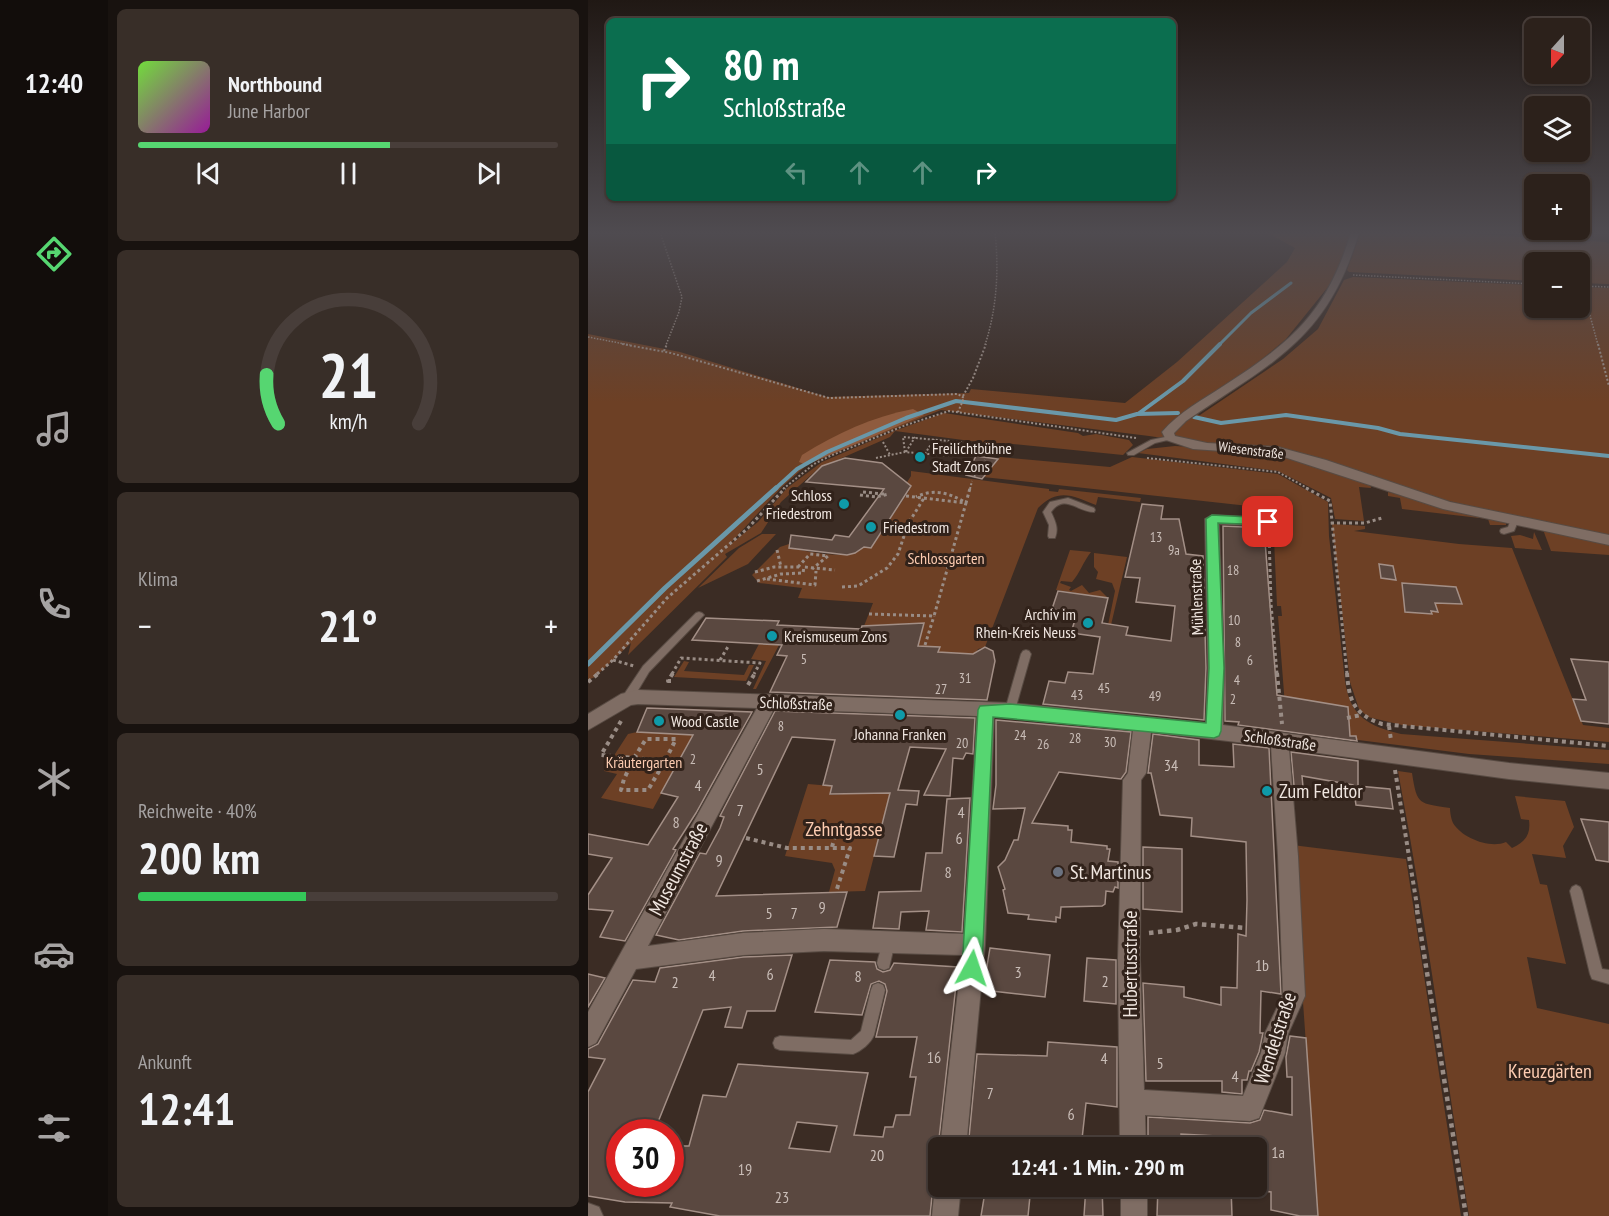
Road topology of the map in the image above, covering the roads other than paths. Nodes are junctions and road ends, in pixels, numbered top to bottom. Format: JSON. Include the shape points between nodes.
{"nodes":[{"id":1,"x":1331,"y":289,"type":"edge"},
{"id":2,"x":1170,"y":438,"type":"junction"},
{"id":3,"x":1131,"y":453,"type":"road end"},
{"id":4,"x":1091,"y":510,"type":"dead end"},
{"id":5,"x":1515,"y":519,"type":"junction"},
{"id":6,"x":1268,"y":522,"type":"road end"},
{"id":7,"x":1504,"y":531,"type":"dead end"},
{"id":8,"x":1052,"y":536,"type":"dead end"},
{"id":9,"x":1609,"y":540,"type":"edge"},
{"id":10,"x":699,"y":615,"type":"dead end"},
{"id":11,"x":1026,"y":654,"type":"dead end"},
{"id":12,"x":627,"y":699,"type":"junction"},
{"id":13,"x":768,"y":703,"type":"junction"},
{"id":14,"x":986,"y":710,"type":"junction"},
{"id":15,"x":1010,"y":710,"type":"junction"},
{"id":16,"x":588,"y":723,"type":"edge"},
{"id":17,"x":1143,"y":723,"type":"junction"},
{"id":18,"x":1214,"y":731,"type":"junction"},
{"id":19,"x":1281,"y":740,"type":"junction"},
{"id":20,"x":1609,"y":781,"type":"edge"},
{"id":21,"x":1576,"y":891,"type":"dead end"},
{"id":22,"x":974,"y":945,"type":"junction"},
{"id":23,"x":629,"y":959,"type":"junction"},
{"id":24,"x":1609,"y":977,"type":"edge"},
{"id":25,"x":878,"y":990,"type":"dead end"},
{"id":26,"x":588,"y":1035,"type":"edge"},
{"id":27,"x":780,"y":1044,"type":"dead end"},
{"id":28,"x":1132,"y":1102,"type":"junction"},
{"id":29,"x":954,"y":1137,"type":"edge"},
{"id":30,"x":1133,"y":1137,"type":"edge"},
{"id":31,"x":947,"y":1197,"type":"edge"},
{"id":32,"x":1134,"y":1197,"type":"edge"},
{"id":33,"x":945,"y":1216,"type":"edge"},
{"id":34,"x":1134,"y":1216,"type":"edge"}],
"edges":[{"from":1,"to":2,"type":"street","via":[[1300,335],[1182,419],[1168,432]]},
{"from":2,"to":3,"type":"lane","via":[[1153,441]]},
{"from":2,"to":5,"type":"street","name":"Wiesenstraße","via":[[1195,445],[1276,451],[1329,465],[1379,488]]},
{"from":4,"to":8,"type":"lane","via":[[1068,500],[1053,504],[1047,512],[1053,525]]},
{"from":5,"to":7,"type":"lane","via":[[1511,529]]},
{"from":5,"to":9,"type":"street","name":"Wiesenstraße"},
{"from":6,"to":18,"type":"street","name":"Mühlenstraße","via":[[1212,519]]},
{"from":10,"to":12,"type":"lane","via":[[646,669]]},
{"from":11,"to":15,"type":"lane"},
{"from":12,"to":13,"type":"street","name":"Schloßstraße"},
{"from":12,"to":16,"type":"street"},
{"from":13,"to":14,"type":"street","name":"Schloßstraße"},
{"from":13,"to":23,"type":"street","name":"Museumstraße"},
{"from":14,"to":15,"type":"street","name":"Schloßstraße"},
{"from":14,"to":22,"type":"street"},
{"from":15,"to":17,"type":"street","name":"Schloßstraße"},
{"from":17,"to":18,"type":"street","name":"Schloßstraße"},
{"from":17,"to":28,"type":"street","name":"Hubertusstraße","via":[[1135,776],[1129,963]]},
{"from":18,"to":19,"type":"street","name":"Schloßstraße"},
{"from":19,"to":20,"type":"street","name":"Schloßstraße"},
{"from":19,"to":28,"type":"street","name":"Wendelstraße","via":[[1294,996],[1277,1033],[1264,1079],[1250,1109]]},
{"from":21,"to":24,"type":"lane","via":[[1597,974]]},
{"from":22,"to":23,"type":"street","via":[[887,952],[824,940],[743,944]]},
{"from":22,"to":29,"type":"street"},
{"from":23,"to":26,"type":"street","name":"Museumstraße"},
{"from":25,"to":27,"type":"lane","via":[[867,1035],[852,1047]]},
{"from":28,"to":30,"type":"street","name":"Hubertusstraße"},
{"from":31,"to":33,"type":"street"},
{"from":32,"to":34,"type":"street"}]}
